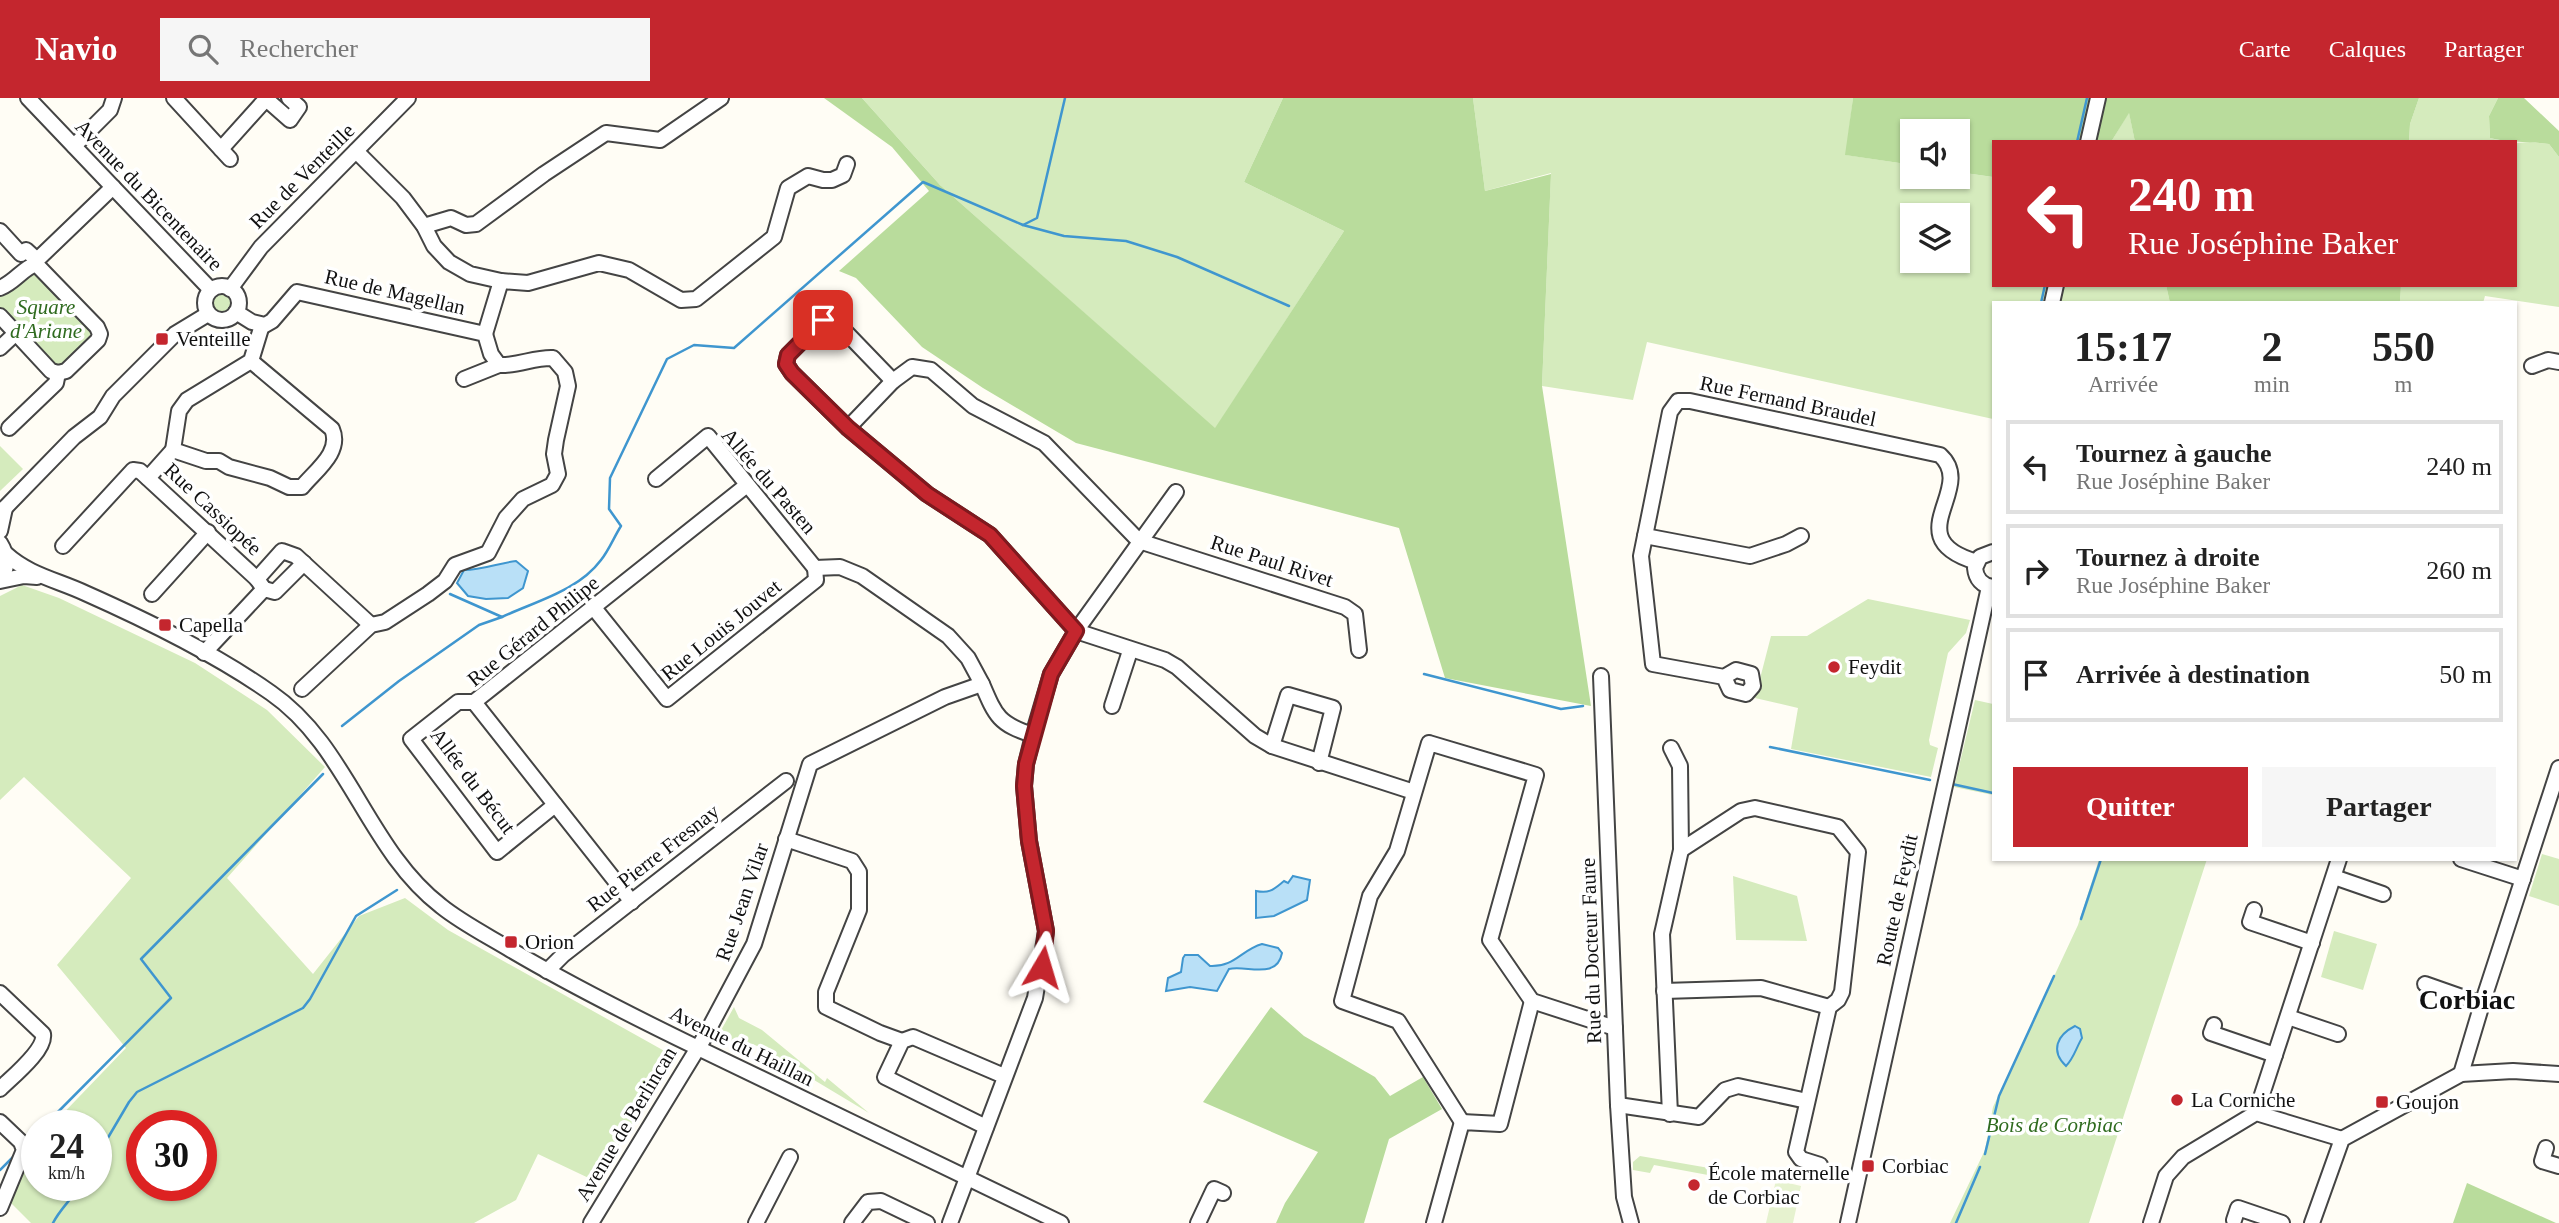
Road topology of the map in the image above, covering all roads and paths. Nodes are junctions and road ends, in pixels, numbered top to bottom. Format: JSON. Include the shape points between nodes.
{"nodes":[{"id":1,"x":28,"y":98,"type":"edge"},
{"id":2,"x":114,"y":98,"type":"edge"},
{"id":3,"x":174,"y":98,"type":"edge"},
{"id":4,"x":266,"y":98,"type":"edge"},
{"id":5,"x":289,"y":98,"type":"edge"},
{"id":6,"x":408,"y":98,"type":"edge"},
{"id":7,"x":721,"y":98,"type":"edge"},
{"id":8,"x":2098,"y":98,"type":"edge"},
{"id":9,"x":2088,"y":140,"type":"edge"},
{"id":10,"x":74,"y":146,"type":"junction"},
{"id":11,"x":356,"y":151,"type":"junction"},
{"id":12,"x":847,"y":164,"type":"dead end"},
{"id":13,"x":113,"y":187,"type":"junction"},
{"id":14,"x":424,"y":226,"type":"junction"},
{"id":15,"x":0,"y":231,"type":"edge"},
{"id":16,"x":37,"y":262,"type":"junction"},
{"id":17,"x":501,"y":281,"type":"junction"},
{"id":18,"x":0,"y":288,"type":"edge"},
{"id":19,"x":230,"y":289,"type":"junction"},
{"id":20,"x":211,"y":290,"type":"junction"},
{"id":21,"x":236,"y":312,"type":"junction"},
{"id":22,"x":208,"y":314,"type":"junction"},
{"id":23,"x":0,"y":316,"type":"edge"},
{"id":24,"x":262,"y":325,"type":"junction"},
{"id":25,"x":16,"y":333,"type":"junction"},
{"id":26,"x":485,"y":334,"type":"junction"},
{"id":27,"x":0,"y":348,"type":"edge"},
{"id":28,"x":251,"y":361,"type":"junction"},
{"id":29,"x":2559,"y":362,"type":"edge"},
{"id":30,"x":499,"y":365,"type":"junction"},
{"id":31,"x":2532,"y":366,"type":"dead end"},
{"id":32,"x":58,"y":373,"type":"junction"},
{"id":33,"x":464,"y":379,"type":"dead end"},
{"id":34,"x":893,"y":381,"type":"junction"},
{"id":35,"x":9,"y":428,"type":"dead end"},
{"id":36,"x":848,"y":428,"type":"junction"},
{"id":37,"x":173,"y":450,"type":"junction"},
{"id":38,"x":144,"y":474,"type":"junction"},
{"id":39,"x":656,"y":479,"type":"dead end"},
{"id":40,"x":747,"y":485,"type":"junction"},
{"id":41,"x":1176,"y":492,"type":"dead end"},
{"id":42,"x":3,"y":511,"type":"edge"},
{"id":43,"x":0,"y":531,"type":"edge"},
{"id":44,"x":208,"y":532,"type":"junction"},
{"id":45,"x":1646,"y":536,"type":"junction"},
{"id":46,"x":1801,"y":536,"type":"dead end"},
{"id":47,"x":1139,"y":541,"type":"junction"},
{"id":48,"x":63,"y":546,"type":"dead end"},
{"id":49,"x":2,"y":547,"type":"edge"},
{"id":50,"x":1992,"y":552,"type":"edge"},
{"id":51,"x":1977,"y":562,"type":"junction"},
{"id":52,"x":304,"y":563,"type":"junction"},
{"id":53,"x":816,"y":568,"type":"junction"},
{"id":54,"x":42,"y":577,"type":"junction"},
{"id":55,"x":0,"y":581,"type":"edge"},
{"id":56,"x":261,"y":584,"type":"junction"},
{"id":57,"x":1991,"y":587,"type":"edge"},
{"id":58,"x":152,"y":594,"type":"dead end"},
{"id":59,"x":594,"y":608,"type":"junction"},
{"id":60,"x":371,"y":625,"type":"junction"},
{"id":61,"x":1076,"y":631,"type":"junction"},
{"id":62,"x":1359,"y":650,"type":"dead end"},
{"id":63,"x":1130,"y":651,"type":"junction"},
{"id":64,"x":204,"y":653,"type":"junction"},
{"id":65,"x":1601,"y":676,"type":"dead end"},
{"id":66,"x":1724,"y":677,"type":"dead end"},
{"id":67,"x":982,"y":684,"type":"junction"},
{"id":68,"x":302,"y":689,"type":"dead end"},
{"id":69,"x":474,"y":702,"type":"junction"},
{"id":70,"x":1112,"y":706,"type":"dead end"},
{"id":71,"x":1033,"y":735,"type":"junction"},
{"id":72,"x":1272,"y":746,"type":"junction"},
{"id":73,"x":1671,"y":748,"type":"dead end"},
{"id":74,"x":1319,"y":763,"type":"junction"},
{"id":75,"x":2559,"y":768,"type":"edge"},
{"id":76,"x":786,"y":780,"type":"dead end"},
{"id":77,"x":1414,"y":792,"type":"junction"},
{"id":78,"x":555,"y":805,"type":"junction"},
{"id":79,"x":786,"y":839,"type":"junction"},
{"id":80,"x":1681,"y":850,"type":"junction"},
{"id":81,"x":2338,"y":861,"type":"edge"},
{"id":82,"x":2467,"y":861,"type":"edge"},
{"id":83,"x":2334,"y":877,"type":"junction"},
{"id":84,"x":2523,"y":879,"type":"junction"},
{"id":85,"x":2383,"y":894,"type":"dead end"},
{"id":86,"x":632,"y":902,"type":"junction"},
{"id":87,"x":2254,"y":910,"type":"dead end"},
{"id":88,"x":2312,"y":943,"type":"junction"},
{"id":89,"x":547,"y":971,"type":"junction"},
{"id":90,"x":2425,"y":984,"type":"dead end"},
{"id":91,"x":1664,"y":991,"type":"junction"},
{"id":92,"x":1,"y":995,"type":"edge"},
{"id":93,"x":1532,"y":1001,"type":"junction"},
{"id":94,"x":2482,"y":1004,"type":"junction"},
{"id":95,"x":1829,"y":1007,"type":"junction"},
{"id":96,"x":2288,"y":1017,"type":"junction"},
{"id":97,"x":2214,"y":1025,"type":"dead end"},
{"id":98,"x":1615,"y":1028,"type":"junction"},
{"id":99,"x":2338,"y":1034,"type":"dead end"},
{"id":100,"x":902,"y":1041,"type":"junction"},
{"id":101,"x":697,"y":1047,"type":"junction"},
{"id":102,"x":2275,"y":1055,"type":"junction"},
{"id":103,"x":2461,"y":1074,"type":"junction"},
{"id":104,"x":2559,"y":1074,"type":"edge"},
{"id":105,"x":1004,"y":1076,"type":"junction"},
{"id":106,"x":0,"y":1089,"type":"edge"},
{"id":107,"x":1807,"y":1101,"type":"junction"},
{"id":108,"x":1618,"y":1105,"type":"junction"},
{"id":109,"x":2256,"y":1112,"type":"junction"},
{"id":110,"x":1670,"y":1114,"type":"junction"},
{"id":111,"x":0,"y":1122,"type":"edge"},
{"id":112,"x":1462,"y":1122,"type":"junction"},
{"id":113,"x":986,"y":1127,"type":"junction"},
{"id":114,"x":2342,"y":1139,"type":"junction"},
{"id":115,"x":2546,"y":1148,"type":"dead end"},
{"id":116,"x":790,"y":1157,"type":"dead end"},
{"id":117,"x":1820,"y":1165,"type":"dead end"},
{"id":118,"x":2559,"y":1167,"type":"edge"},
{"id":119,"x":969,"y":1179,"type":"junction"},
{"id":120,"x":1223,"y":1193,"type":"dead end"},
{"id":121,"x":0,"y":1208,"type":"edge"},
{"id":122,"x":2234,"y":1220,"type":"dead end"},
{"id":123,"x":591,"y":1223,"type":"edge"},
{"id":124,"x":756,"y":1223,"type":"edge"},
{"id":125,"x":852,"y":1223,"type":"edge"},
{"id":126,"x":926,"y":1223,"type":"edge"},
{"id":127,"x":950,"y":1223,"type":"edge"},
{"id":128,"x":1061,"y":1223,"type":"edge"},
{"id":129,"x":1198,"y":1223,"type":"edge"},
{"id":130,"x":1434,"y":1223,"type":"edge"},
{"id":131,"x":1631,"y":1223,"type":"edge"},
{"id":132,"x":1848,"y":1223,"type":"edge"},
{"id":133,"x":2151,"y":1223,"type":"edge"},
{"id":134,"x":2282,"y":1223,"type":"edge"},
{"id":135,"x":2312,"y":1223,"type":"edge"}],
"edges":[{"from":1,"to":10,"type":"street","name":"Avenue du Bicentenaire"},
{"from":2,"to":10,"type":"street","via":[[110,110]]},
{"from":3,"to":4,"type":"street","via":[[225,154]]},
{"from":4,"to":5,"type":"street","via":[[290,120],[299,107]]},
{"from":6,"to":11,"type":"street","name":"Rue de Venteille"},
{"from":7,"to":14,"type":"street","via":[[660,140],[606,133],[477,224],[451,218]]},
{"from":8,"to":9,"type":"street"},
{"from":10,"to":13,"type":"street","name":"Avenue du Bicentenaire"},
{"from":11,"to":14,"type":"street"},
{"from":11,"to":19,"type":"street","name":"Rue de Venteille","via":[[261,247]]},
{"from":12,"to":17,"type":"street","via":[[843,175],[832,180],[808,176],[788,188],[774,237],[696,299],[681,300],[629,270],[599,263],[528,283]]},
{"from":13,"to":16,"type":"street"},
{"from":13,"to":20,"type":"street","name":"Avenue du Bicentenaire"},
{"from":14,"to":17,"type":"street","via":[[449,262],[470,274]]},
{"from":15,"to":16,"type":"street","via":[[21,254],[26,250]]},
{"from":16,"to":18,"type":"street","via":[[12,284]]},
{"from":16,"to":32,"type":"street","via":[[100,334],[66,371]]},
{"from":17,"to":26,"type":"street"},
{"from":19,"to":20,"type":"street"},
{"from":19,"to":21,"type":"street","via":[[238,299]]},
{"from":20,"to":22,"type":"street","via":[[205,304]]},
{"from":21,"to":22,"type":"street","via":[[225,320]]},
{"from":21,"to":24,"type":"street"},
{"from":22,"to":42,"type":"street","via":[[176,334],[88,416],[74,437]]},
{"from":23,"to":25,"type":"street"},
{"from":24,"to":26,"type":"street","name":"Rue de Magellan","via":[[272,321],[297,292]]},
{"from":24,"to":28,"type":"street"},
{"from":25,"to":27,"type":"street"},
{"from":25,"to":32,"type":"street"},
{"from":26,"to":30,"type":"street","name":"Rue de Magellan"},
{"from":28,"to":37,"type":"street","via":[[187,400],[179,411]]},
{"from":28,"to":37,"type":"street","via":[[332,429],[336,439],[333,450],[302,487],[289,487]]},
{"from":29,"to":31,"type":"street"},
{"from":30,"to":33,"type":"street"},
{"from":30,"to":60,"type":"street","via":[[553,358],[565,372],[568,386],[554,454],[558,474],[552,485],[523,499],[506,518],[488,553],[455,565],[445,581],[428,594],[385,622]]},
{"from":32,"to":35,"type":"street","via":[[56,383],[22,405]]},
{"from":34,"to":36,"type":"street"},
{"from":34,"to":36,"type":"street","via":[[830,319],[823,320],[788,355],[786,364],[792,373]]},
{"from":34,"to":47,"type":"street","via":[[912,367],[931,370],[973,406],[1044,443]]},
{"from":36,"to":61,"type":"street","via":[[927,494],[990,535]]},
{"from":37,"to":38,"type":"street"},
{"from":38,"to":44,"type":"street","name":"Rue Cassiopée"},
{"from":38,"to":48,"type":"street","via":[[134,470]]},
{"from":39,"to":40,"type":"street","name":"Allée du Pasten","via":[[708,436]]},
{"from":40,"to":53,"type":"street","name":"Allée du Pasten"},
{"from":40,"to":59,"type":"street","name":"Rue Gérard Philipe"},
{"from":41,"to":47,"type":"street"},
{"from":42,"to":43,"type":"street"},
{"from":44,"to":56,"type":"street","name":"Rue Cassiopée"},
{"from":44,"to":58,"type":"street"},
{"from":45,"to":46,"type":"street","via":[[1750,556]]},
{"from":45,"to":51,"type":"street","name":"Rue Fernand Braudel","via":[[1670,412],[1678,401],[1690,401],[1940,455],[1952,476],[1939,526],[1941,539],[1959,557]]},
{"from":45,"to":66,"type":"street","name":"Rue Fernand Braudel","via":[[1642,556],[1653,664]]},
{"from":47,"to":61,"type":"street"},
{"from":47,"to":62,"type":"street","name":"Rue Paul Rivet","via":[[1345,607],[1355,614]]},
{"from":49,"to":54,"type":"street","via":[[22,567]]},
{"from":49,"to":55,"type":"street","via":[[7,565]]},
{"from":50,"to":51,"type":"street"},
{"from":51,"to":57,"type":"street","via":[[1976,575]]},
{"from":52,"to":56,"type":"street","via":[[275,592]]},
{"from":52,"to":56,"type":"street","via":[[282,551]]},
{"from":52,"to":60,"type":"street"},
{"from":53,"to":59,"type":"street","name":"Rue Louis Jouvet","via":[[817,580],[667,699]]},
{"from":53,"to":67,"type":"street","via":[[840,567],[874,584],[948,636],[968,658]]},
{"from":54,"to":55,"type":"street"},
{"from":54,"to":64,"type":"street","name":"Avenue du Haillan","via":[[84,592]]},
{"from":56,"to":64,"type":"street"},
{"from":57,"to":132,"type":"street","name":"Route de Feydit"},
{"from":59,"to":69,"type":"street","name":"Rue Gérard Philipe"},
{"from":60,"to":68,"type":"street"},
{"from":61,"to":63,"type":"street"},
{"from":61,"to":71,"type":"street","via":[[1051,674]]},
{"from":63,"to":70,"type":"street"},
{"from":63,"to":72,"type":"street","via":[[1177,667]]},
{"from":64,"to":89,"type":"street","name":"Avenue du Haillan","via":[[272,694],[309,726],[380,837],[418,886],[456,917]]},
{"from":65,"to":98,"type":"street","name":"Rue du Docteur Faure"},
{"from":67,"to":71,"type":"street","via":[[1008,727]]},
{"from":67,"to":79,"type":"street","name":"Rue Jean Vilar","via":[[945,697],[810,764]]},
{"from":69,"to":78,"type":"street","name":"Rue Gérard Philipe"},
{"from":69,"to":78,"type":"street","name":"Allée du Bécut","via":[[458,702],[411,739],[497,852]]},
{"from":71,"to":105,"type":"street","via":[[1024,786],[1046,931],[1035,998]]},
{"from":72,"to":74,"type":"street"},
{"from":72,"to":74,"type":"street","via":[[1288,695],[1333,708]]},
{"from":73,"to":80,"type":"street","via":[[1680,766]]},
{"from":74,"to":77,"type":"street"},
{"from":75,"to":84,"type":"street"},
{"from":76,"to":86,"type":"street","name":"Rue Pierre Fresnay"},
{"from":77,"to":93,"type":"street","via":[[1429,743],[1536,775],[1490,940]]},
{"from":77,"to":112,"type":"street","via":[[1397,850],[1370,896],[1342,1001],[1398,1021]]},
{"from":78,"to":86,"type":"street","name":"Rue Gérard Philipe"},
{"from":79,"to":100,"type":"street","via":[[852,861],[859,872],[859,910],[826,992],[826,1007]]},
{"from":79,"to":101,"type":"street","name":"Rue Jean Vilar","via":[[754,944]]},
{"from":80,"to":91,"type":"street","via":[[1662,934]]},
{"from":80,"to":95,"type":"street","via":[[1741,810],[1755,808],[1838,827],[1858,852],[1842,992]]},
{"from":81,"to":83,"type":"street"},
{"from":82,"to":84,"type":"street"},
{"from":83,"to":85,"type":"street"},
{"from":83,"to":88,"type":"street"},
{"from":84,"to":94,"type":"street"},
{"from":86,"to":89,"type":"street","name":"Rue Pierre Fresnay"},
{"from":87,"to":88,"type":"street","via":[[2250,922]]},
{"from":88,"to":96,"type":"street"},
{"from":89,"to":101,"type":"street","name":"Avenue du Haillan"},
{"from":90,"to":94,"type":"street"},
{"from":91,"to":95,"type":"street","via":[[1761,988]]},
{"from":91,"to":110,"type":"street"},
{"from":92,"to":106,"type":"street","via":[[44,1038],[40,1048]]},
{"from":93,"to":98,"type":"street"},
{"from":93,"to":112,"type":"street","via":[[1500,1124]]},
{"from":94,"to":103,"type":"street"},
{"from":95,"to":107,"type":"street"},
{"from":96,"to":99,"type":"street"},
{"from":96,"to":102,"type":"street"},
{"from":97,"to":102,"type":"street","via":[[2211,1033]]},
{"from":98,"to":108,"type":"street","name":"Rue du Docteur Faure"},
{"from":100,"to":105,"type":"street","via":[[913,1037]]},
{"from":100,"to":113,"type":"street","via":[[885,1077]]},
{"from":101,"to":119,"type":"street","name":"Avenue du Haillan"},
{"from":101,"to":123,"type":"street","name":"Avenue de Berlincan"},
{"from":102,"to":109,"type":"street"},
{"from":103,"to":104,"type":"street"},
{"from":103,"to":114,"type":"street"},
{"from":105,"to":113,"type":"street"},
{"from":107,"to":110,"type":"street","via":[[1738,1086],[1726,1090],[1699,1117]]},
{"from":107,"to":117,"type":"street","via":[[1796,1152],[1801,1159]]},
{"from":108,"to":110,"type":"street"},
{"from":108,"to":131,"type":"street","name":"Rue du Docteur Faure","via":[[1624,1197]]},
{"from":109,"to":114,"type":"street"},
{"from":109,"to":133,"type":"street","via":[[2183,1157],[2166,1175]]},
{"from":111,"to":121,"type":"street","via":[[24,1150]]},
{"from":112,"to":130,"type":"street"},
{"from":113,"to":119,"type":"street"},
{"from":114,"to":135,"type":"street"},
{"from":115,"to":118,"type":"street","via":[[2542,1161]]},
{"from":116,"to":124,"type":"street"},
{"from":119,"to":127,"type":"street"},
{"from":119,"to":128,"type":"street","name":"Avenue du Haillan"},
{"from":120,"to":129,"type":"street","via":[[1214,1189]]},
{"from":122,"to":134,"type":"street","via":[[2238,1208]]},
{"from":125,"to":126,"type":"street","via":[[868,1202],[881,1200]]}]}
